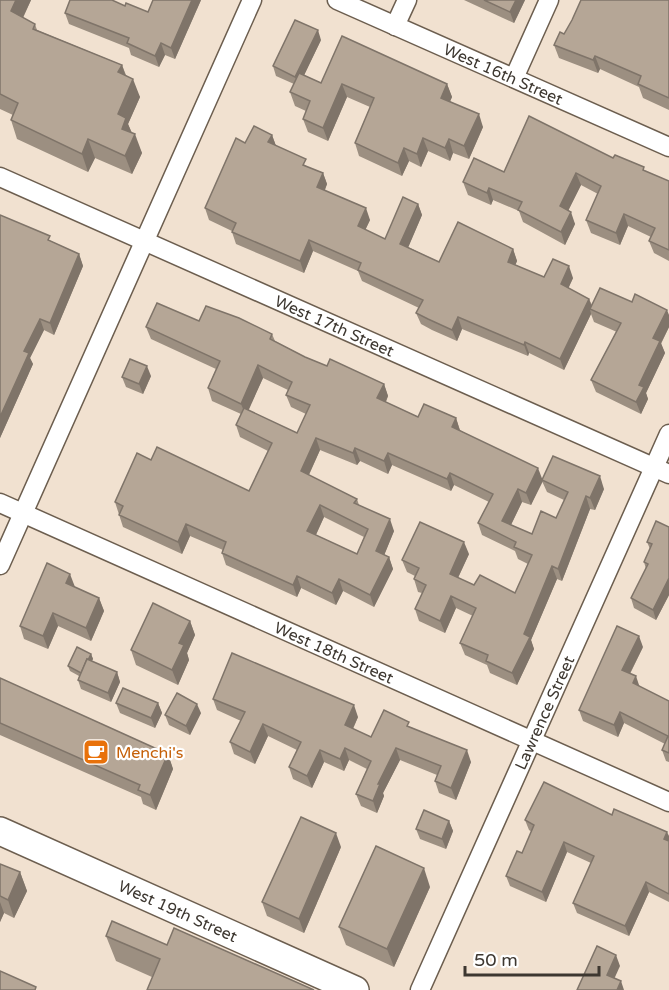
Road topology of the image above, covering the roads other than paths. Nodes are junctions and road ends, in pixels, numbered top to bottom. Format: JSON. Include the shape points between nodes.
{"nodes":[{"id":1,"x":252,"y":0,"type":"edge"},
{"id":2,"x":337,"y":0,"type":"edge"},
{"id":3,"x":407,"y":0,"type":"edge"},
{"id":4,"x":549,"y":0,"type":"edge"},
{"id":5,"x":395,"y":26,"type":"junction"},
{"id":6,"x":514,"y":78,"type":"junction"},
{"id":7,"x":669,"y":147,"type":"edge"},
{"id":8,"x":0,"y":177,"type":"edge"},
{"id":9,"x":145,"y":243,"type":"junction"},
{"id":10,"x":669,"y":434,"type":"edge"},
{"id":11,"x":662,"y":471,"type":"edge"},
{"id":12,"x":0,"y":503,"type":"edge"},
{"id":13,"x":23,"y":513,"type":"junction"},
{"id":14,"x":0,"y":565,"type":"edge"},
{"id":15,"x":532,"y":741,"type":"junction"},
{"id":16,"x":669,"y":802,"type":"edge"},
{"id":17,"x":0,"y":831,"type":"edge"},
{"id":18,"x":355,"y":990,"type":"edge"},
{"id":19,"x":420,"y":990,"type":"edge"}],
"edges":[{"from":1,"to":9,"type":"street"},
{"from":2,"to":5,"type":"street","name":"West 16th Street"},
{"from":3,"to":5,"type":"street"},
{"from":4,"to":6,"type":"street"},
{"from":5,"to":6,"type":"street","name":"West 16th Street"},
{"from":6,"to":7,"type":"street","name":"West 16th Street"},
{"from":8,"to":9,"type":"street","name":"West 17th Street"},
{"from":9,"to":11,"type":"street","name":"West 17th Street"},
{"from":9,"to":13,"type":"street"},
{"from":10,"to":11,"type":"street","name":"Lawrence Street"},
{"from":11,"to":15,"type":"street","name":"Lawrence Street"},
{"from":12,"to":13,"type":"street","name":"West 18th Street"},
{"from":13,"to":14,"type":"street"},
{"from":13,"to":15,"type":"street","name":"West 18th Street"},
{"from":15,"to":16,"type":"street","name":"West 18th Street"},
{"from":15,"to":19,"type":"street","name":"Lawrence Street"},
{"from":17,"to":18,"type":"street","name":"West 19th Street"}]}
